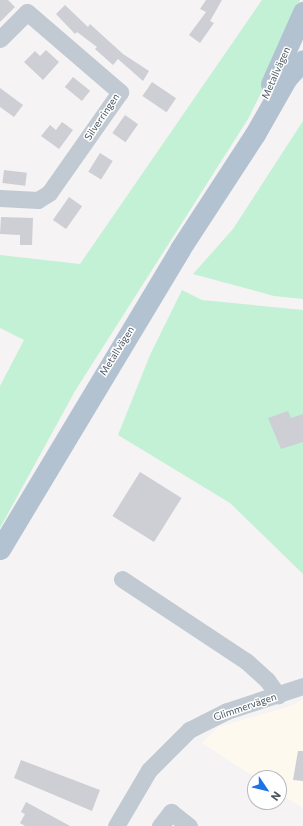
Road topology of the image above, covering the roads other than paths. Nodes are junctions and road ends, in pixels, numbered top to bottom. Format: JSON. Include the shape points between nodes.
{"nodes":[{"id":1,"x":303,"y":12,"type":"edge"},
{"id":2,"x":0,"y":39,"type":"edge"},
{"id":3,"x":303,"y":60,"type":"edge"},
{"id":4,"x":239,"y":156,"type":"junction"},
{"id":5,"x":0,"y":198,"type":"edge"},
{"id":6,"x":0,"y":549,"type":"edge"},
{"id":7,"x":122,"y":579,"type":"dead end"},
{"id":8,"x":303,"y":686,"type":"edge"},
{"id":9,"x":278,"y":695,"type":"junction"},
{"id":10,"x":116,"y":826,"type":"edge"},
{"id":11,"x":160,"y":826,"type":"edge"},
{"id":12,"x":189,"y":826,"type":"edge"}],
"edges":[{"from":1,"to":4,"type":"main road","name":"Metallvägen"},
{"from":2,"to":5,"type":"street","name":"Silverringen","via":[[27,12],[120,92],[49,193],[38,200]]},
{"from":3,"to":4,"type":"main road","name":"Metallvägen","via":[[287,78],[268,114]]},
{"from":4,"to":6,"type":"main road","name":"Metallvägen","via":[[89,396]]},
{"from":7,"to":9,"type":"street","via":[[246,661],[267,680]]},
{"from":8,"to":9,"type":"street","name":"Glimmervägen"},
{"from":9,"to":10,"type":"street","name":"Glimmervägen","via":[[208,720],[174,742],[149,770]]},
{"from":11,"to":12,"type":"street","via":[[171,812]]}]}
